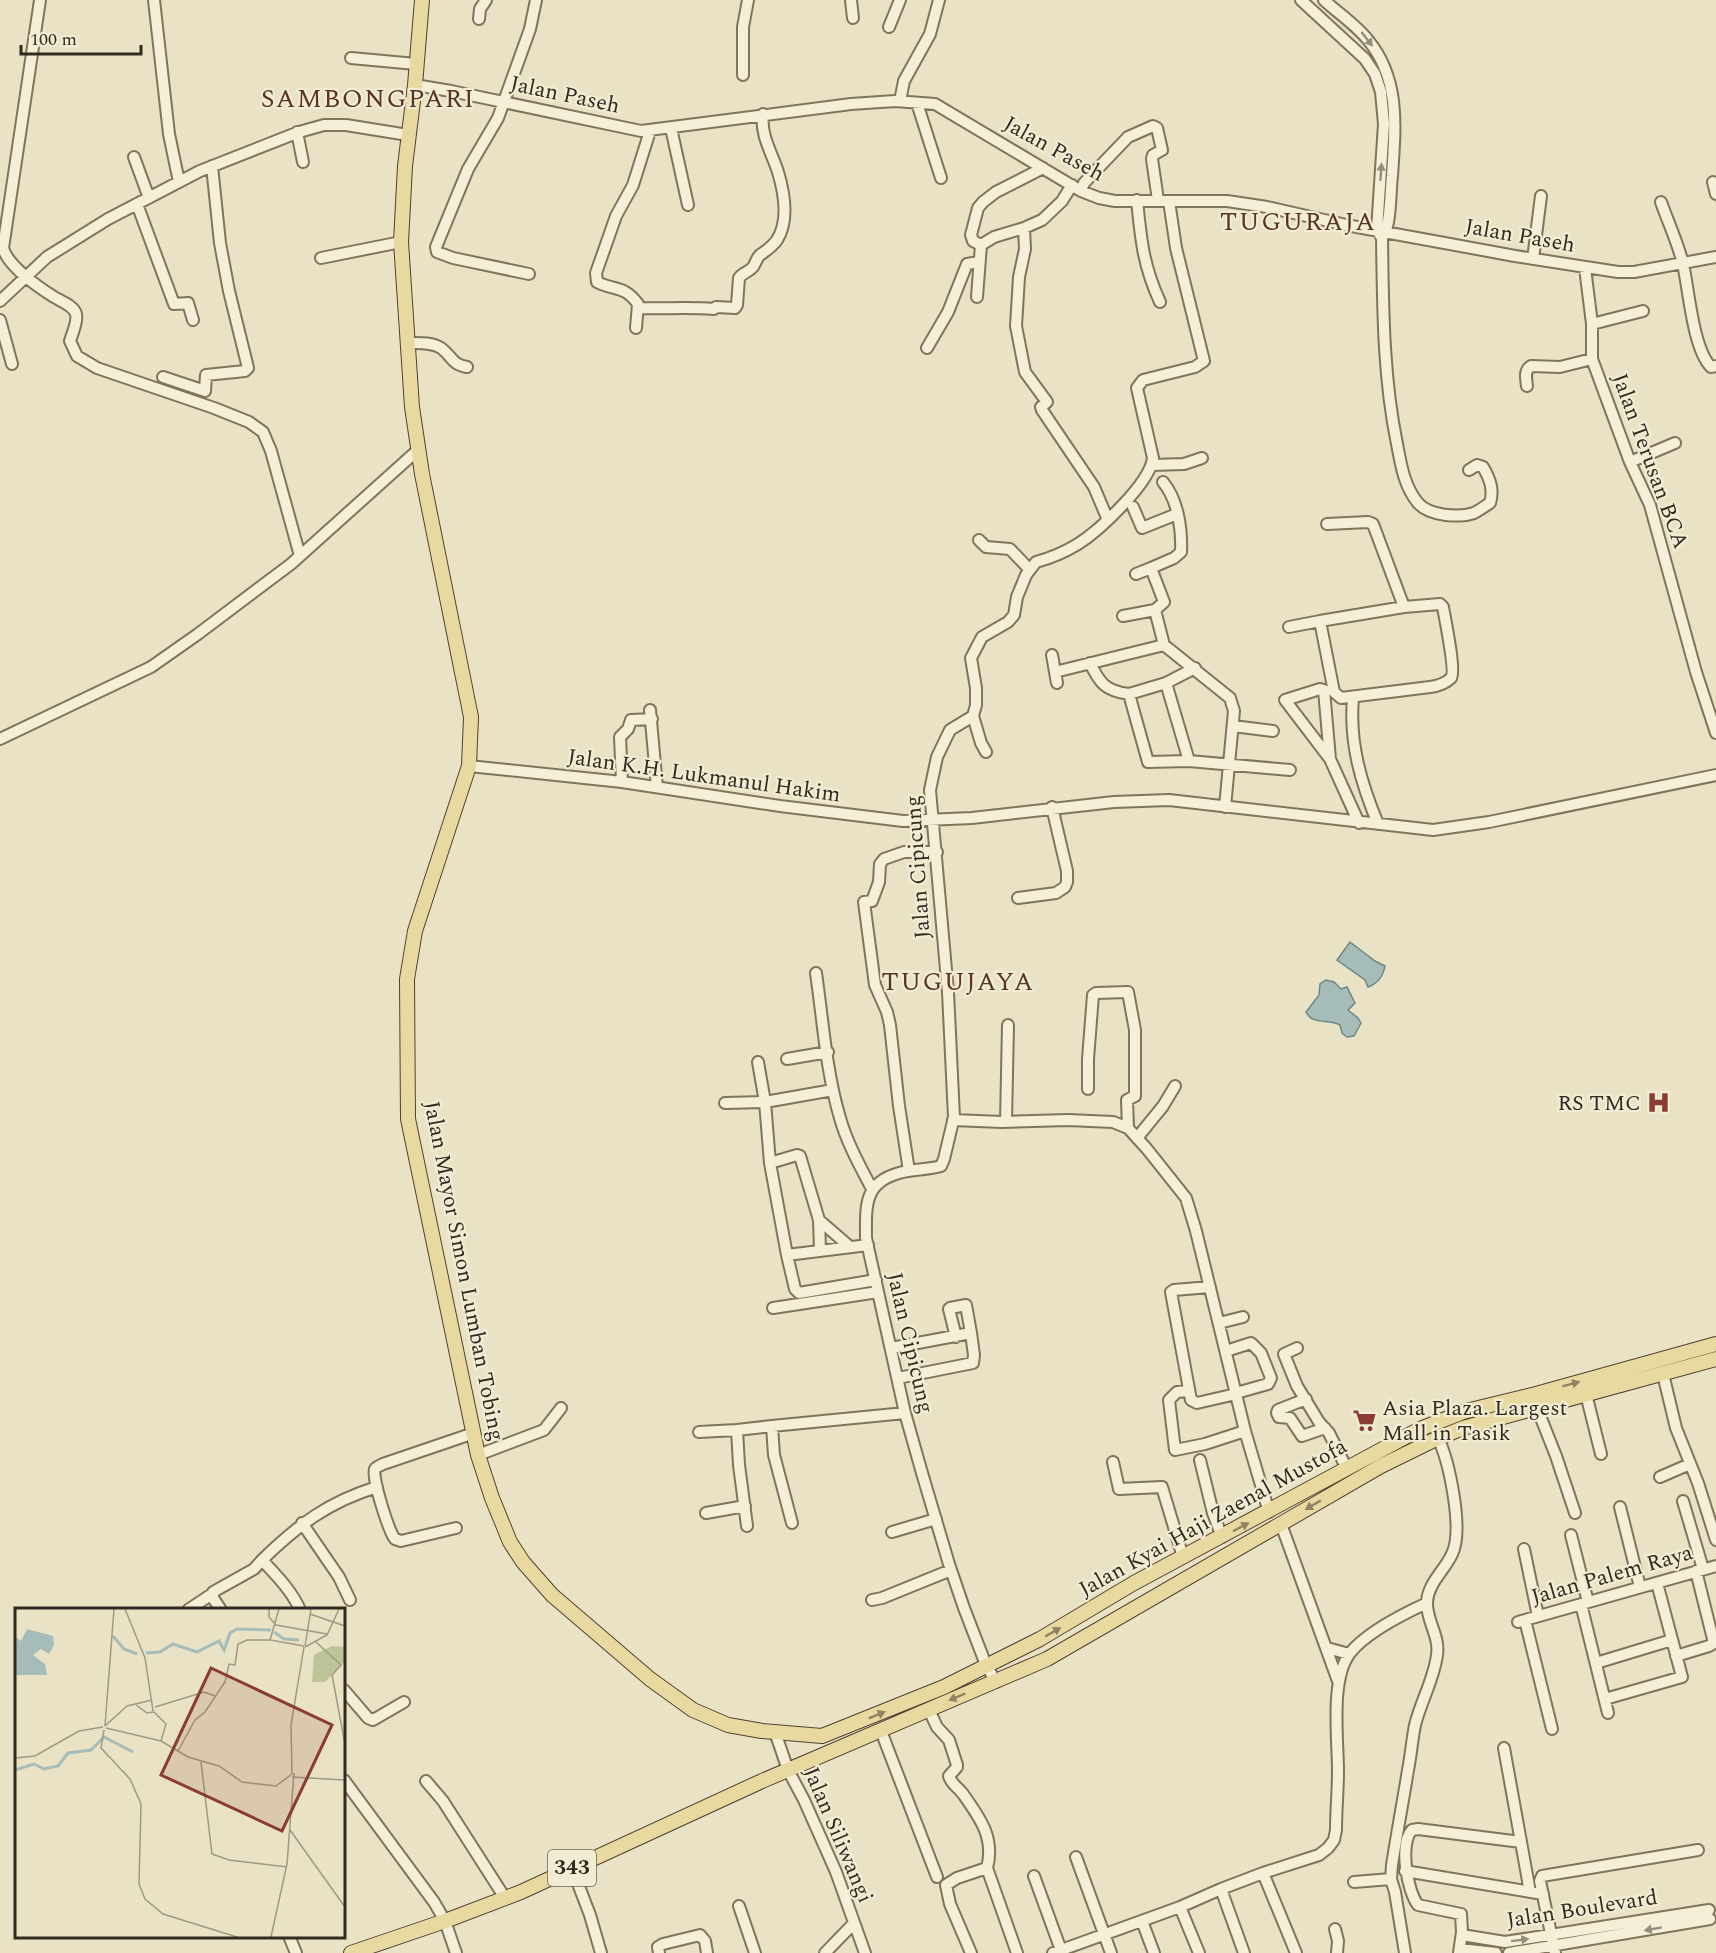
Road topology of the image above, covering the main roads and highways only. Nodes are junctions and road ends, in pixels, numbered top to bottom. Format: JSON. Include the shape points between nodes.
{"nodes":[{"id":1,"x":422,"y":0,"type":"edge"},
{"id":2,"x":1716,"y":1344,"type":"edge"},
{"id":3,"x":1716,"y":1359,"type":"edge"},
{"id":4,"x":1646,"y":1363,"type":"junction"},
{"id":5,"x":1649,"y":1378,"type":"junction"},
{"id":6,"x":1483,"y":1407,"type":"junction"},
{"id":7,"x":1484,"y":1422,"type":"junction"},
{"id":8,"x":1360,"y":1461,"type":"junction"},
{"id":9,"x":1364,"y":1476,"type":"junction"},
{"id":10,"x":1134,"y":1583,"type":"junction"},
{"id":11,"x":1145,"y":1603,"type":"junction"},
{"id":12,"x":775,"y":1732,"type":"joint"},
{"id":13,"x":822,"y":1736,"type":"junction"},
{"id":14,"x":830,"y":1754,"type":"junction"},
{"id":15,"x":351,"y":1953,"type":"edge"}],
"edges":[{"from":1,"to":12,"type":"main road","name":"Jalan Mayor Simon Lumban Tobing","via":[[401,242],[412,407],[471,717],[470,766],[416,931],[407,979],[408,1119],[478,1455],[510,1542],[552,1595],[650,1679],[693,1710],[728,1725]]},
{"from":2,"to":4,"type":"main road","name":"Jalan Kyai Haji Zaenal Mustofa"},
{"from":3,"to":5,"type":"main road","name":"Jalan Kyai Haji Zaenal Mustofa"},
{"from":4,"to":5,"type":"main road"},
{"from":6,"to":4,"type":"main road","name":"Jalan Kyai Haji Zaenal Mustofa","one_way":true},
{"from":5,"to":7,"type":"main road","name":"Jalan Kyai Haji Zaenal Mustofa"},
{"from":6,"to":7,"type":"main road"},
{"from":6,"to":8,"type":"main road","name":"Jalan Kyai Haji Zaenal Mustofa","via":[[1420,1430]]},
{"from":7,"to":9,"type":"main road","name":"Jalan Kyai Haji Zaenal Mustofa","via":[[1438,1438]]},
{"from":8,"to":9,"type":"main road"},
{"from":10,"to":8,"type":"main road","name":"Jalan Kyai Haji Zaenal Mustofa","one_way":true},
{"from":9,"to":11,"type":"main road","name":"Jalan Kyai Haji Zaenal Mustofa","one_way":true},
{"from":10,"to":11,"type":"main road"},
{"from":13,"to":10,"type":"main road","name":"Jalan Kyai Haji Zaenal Mustofa","one_way":true,"via":[[944,1687],[1040,1639]]},
{"from":11,"to":14,"type":"main road","name":"Jalan Kyai Haji Zaenal Mustofa","one_way":true,"via":[[1047,1659]]},
{"from":12,"to":13,"type":"main road","name":"Jalan Kyai Haji Zaenal Mustofa"},
{"from":13,"to":14,"type":"main road"},
{"from":14,"to":15,"type":"main road","number":"343","via":[[505,1898]]}]}
